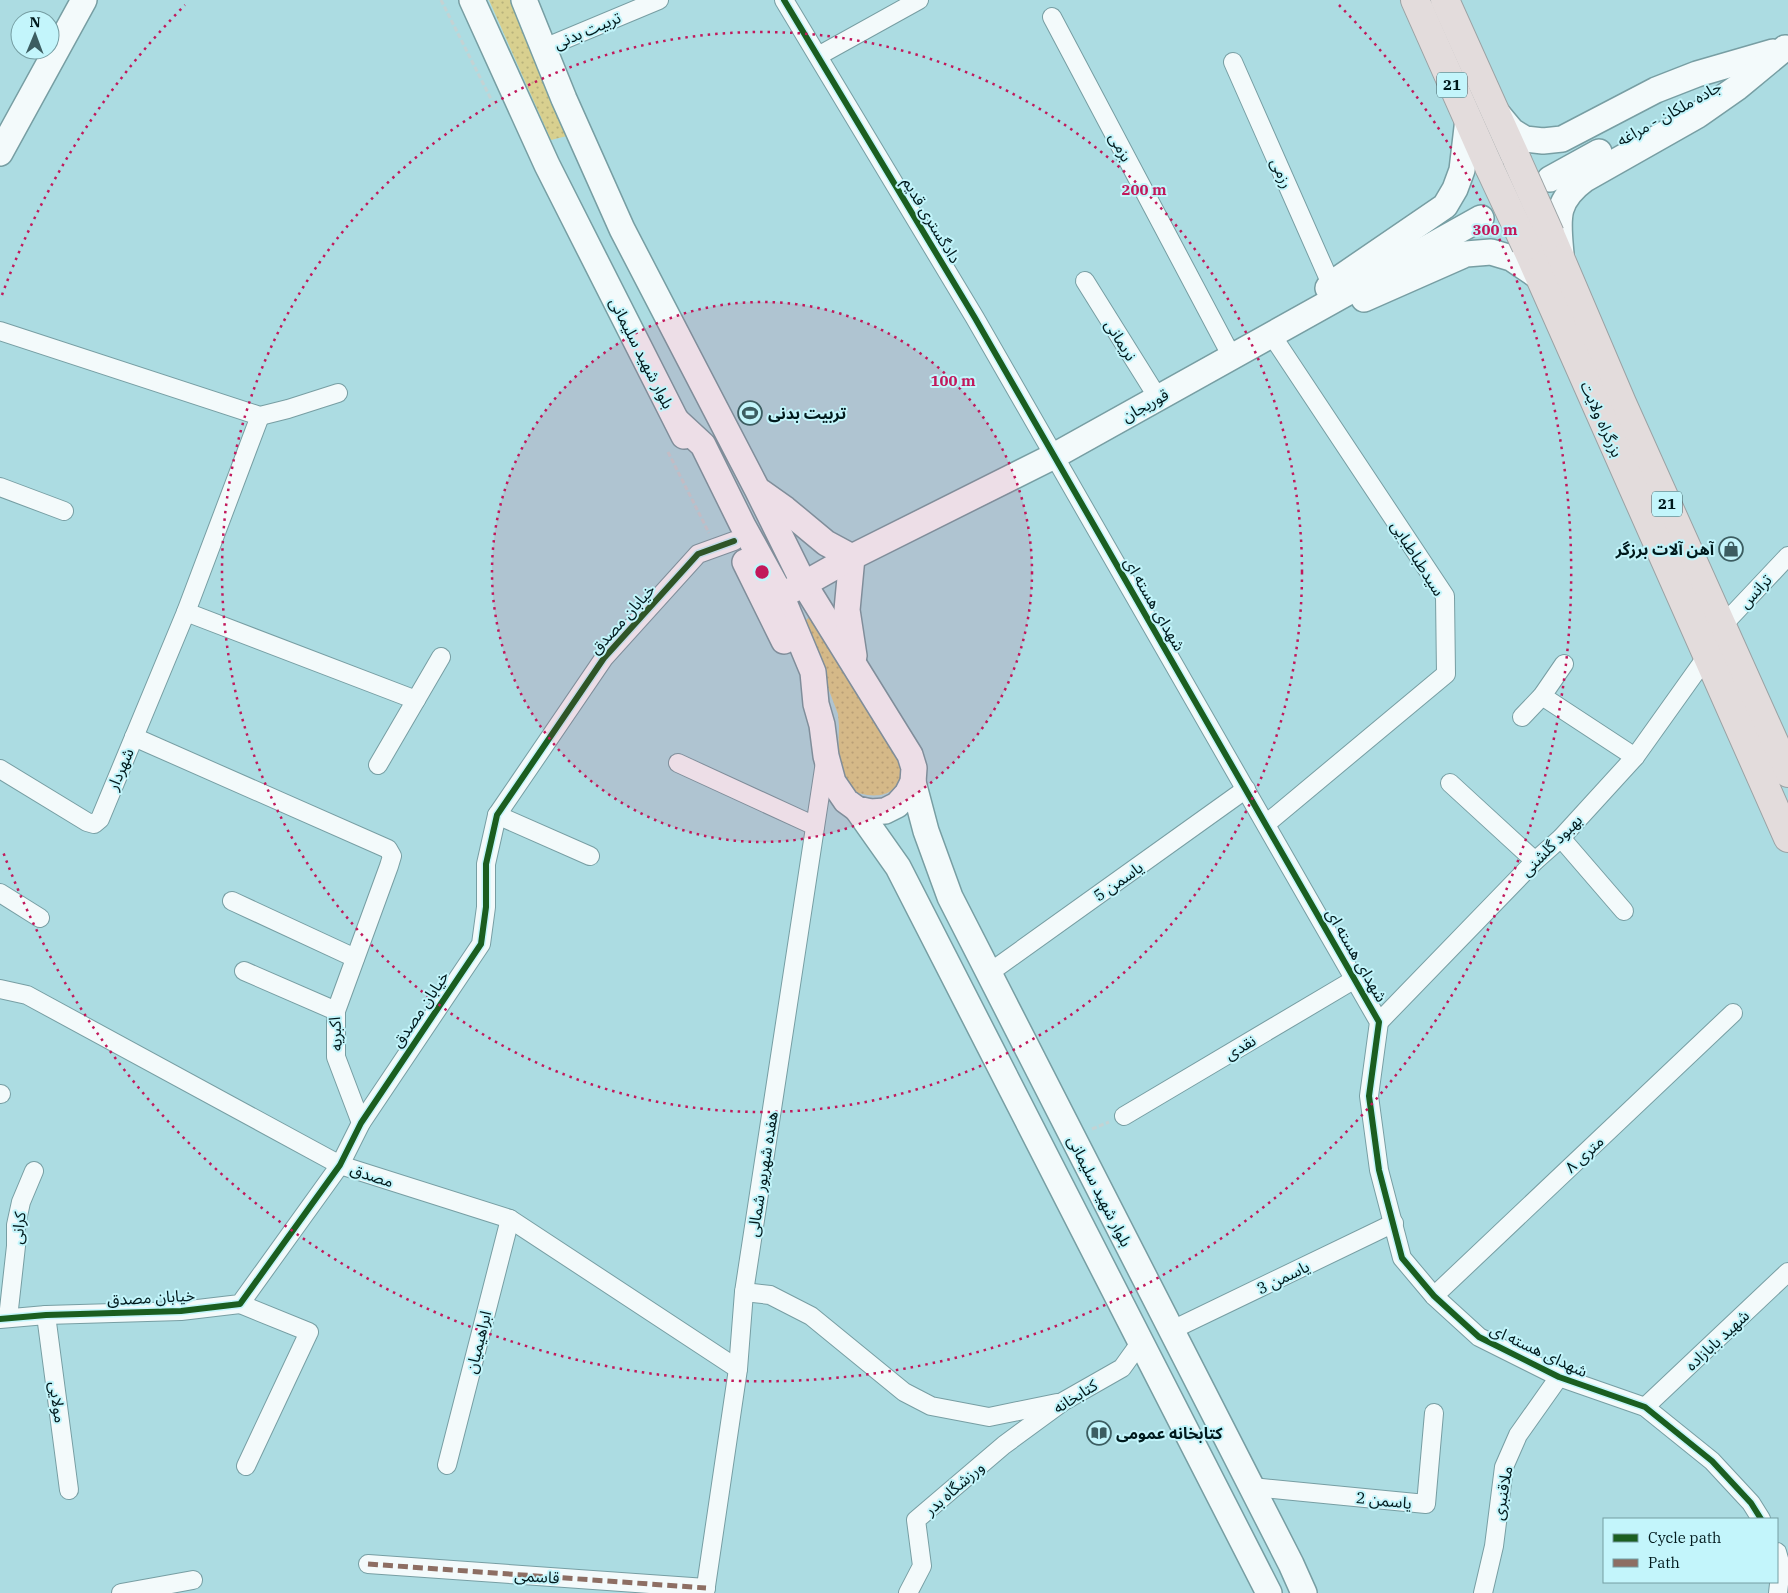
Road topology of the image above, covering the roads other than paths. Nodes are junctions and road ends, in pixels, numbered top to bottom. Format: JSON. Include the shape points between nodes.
{"nodes":[{"id":1,"x":84,"y":0,"type":"edge"},
{"id":2,"x":472,"y":0,"type":"edge"},
{"id":3,"x":524,"y":0,"type":"edge"},
{"id":4,"x":659,"y":0,"type":"edge"},
{"id":5,"x":784,"y":0,"type":"edge"},
{"id":6,"x":919,"y":0,"type":"edge"},
{"id":7,"x":1414,"y":0,"type":"edge"},
{"id":8,"x":1445,"y":0,"type":"edge"},
{"id":9,"x":1052,"y":17,"type":"dead end"},
{"id":10,"x":544,"y":48,"type":"junction"},
{"id":11,"x":1787,"y":48,"type":"edge"},
{"id":12,"x":818,"y":56,"type":"junction"},
{"id":13,"x":1233,"y":62,"type":"dead end"},
{"id":14,"x":1495,"y":110,"type":"junction"},
{"id":15,"x":1468,"y":119,"type":"junction"},
{"id":16,"x":0,"y":153,"type":"edge"},
{"id":17,"x":1550,"y":179,"type":"dead end"},
{"id":18,"x":1481,"y":218,"type":"dead end"},
{"id":19,"x":1561,"y":260,"type":"junction"},
{"id":20,"x":1539,"y":277,"type":"junction"},
{"id":21,"x":1084,"y":281,"type":"dead end"},
{"id":22,"x":1331,"y":284,"type":"junction"},
{"id":23,"x":1312,"y":312,"type":"junction"},
{"id":24,"x":0,"y":331,"type":"edge"},
{"id":25,"x":1271,"y":334,"type":"junction"},
{"id":26,"x":1232,"y":356,"type":"junction"},
{"id":27,"x":338,"y":393,"type":"dead end"},
{"id":28,"x":1158,"y":398,"type":"junction"},
{"id":29,"x":260,"y":416,"type":"junction"},
{"id":30,"x":677,"y":421,"type":"junction"},
{"id":31,"x":1054,"y":456,"type":"junction"},
{"id":32,"x":0,"y":487,"type":"edge"},
{"id":33,"x":757,"y":489,"type":"junction"},
{"id":34,"x":64,"y":511,"type":"dead end"},
{"id":35,"x":734,"y":541,"type":"junction"},
{"id":36,"x":1788,"y":556,"type":"edge"},
{"id":37,"x":852,"y":557,"type":"junction"},
{"id":38,"x":804,"y":584,"type":"junction"},
{"id":39,"x":781,"y":594,"type":"junction"},
{"id":40,"x":186,"y":612,"type":"junction"},
{"id":41,"x":1722,"y":626,"type":"junction"},
{"id":42,"x":1707,"y":656,"type":"junction"},
{"id":43,"x":441,"y":657,"type":"dead end"},
{"id":44,"x":1564,"y":664,"type":"dead end"},
{"id":45,"x":855,"y":666,"type":"junction"},
{"id":46,"x":1542,"y":696,"type":"junction"},
{"id":47,"x":416,"y":700,"type":"junction"},
{"id":48,"x":816,"y":704,"type":"junction"},
{"id":49,"x":1522,"y":717,"type":"dead end"},
{"id":50,"x":134,"y":738,"type":"junction"},
{"id":51,"x":826,"y":756,"type":"junction"},
{"id":52,"x":1635,"y":757,"type":"junction"},
{"id":53,"x":678,"y":763,"type":"dead end"},
{"id":54,"x":378,"y":765,"type":"dead end"},
{"id":55,"x":0,"y":769,"type":"edge"},
{"id":56,"x":1788,"y":773,"type":"edge"},
{"id":57,"x":913,"y":782,"type":"junction"},
{"id":58,"x":1450,"y":783,"type":"dead end"},
{"id":59,"x":1246,"y":789,"type":"junction"},
{"id":60,"x":857,"y":809,"type":"junction"},
{"id":61,"x":497,"y":815,"type":"junction"},
{"id":62,"x":1266,"y":824,"type":"junction"},
{"id":63,"x":815,"y":826,"type":"junction"},
{"id":64,"x":1561,"y":838,"type":"junction"},
{"id":65,"x":1788,"y":838,"type":"edge"},
{"id":66,"x":590,"y":856,"type":"dead end"},
{"id":67,"x":1535,"y":861,"type":"junction"},
{"id":68,"x":0,"y":893,"type":"edge"},
{"id":69,"x":232,"y":901,"type":"dead end"},
{"id":70,"x":1624,"y":910,"type":"dead end"},
{"id":71,"x":40,"y":918,"type":"dead end"},
{"id":72,"x":355,"y":958,"type":"junction"},
{"id":73,"x":244,"y":971,"type":"dead end"},
{"id":74,"x":989,"y":973,"type":"junction"},
{"id":75,"x":1356,"y":979,"type":"junction"},
{"id":76,"x":0,"y":989,"type":"edge"},
{"id":77,"x":336,"y":1011,"type":"junction"},
{"id":78,"x":1733,"y":1013,"type":"dead end"},
{"id":79,"x":1380,"y":1022,"type":"junction"},
{"id":80,"x":1124,"y":1116,"type":"road end"},
{"id":81,"x":361,"y":1123,"type":"junction"},
{"id":82,"x":340,"y":1165,"type":"junction"},
{"id":83,"x":34,"y":1171,"type":"dead end"},
{"id":84,"x":510,"y":1219,"type":"junction"},
{"id":85,"x":1394,"y":1223,"type":"junction"},
{"id":86,"x":1788,"y":1272,"type":"edge"},
{"id":87,"x":744,"y":1292,"type":"junction"},
{"id":88,"x":1434,"y":1296,"type":"junction"},
{"id":89,"x":240,"y":1304,"type":"junction"},
{"id":90,"x":46,"y":1314,"type":"junction"},
{"id":91,"x":4,"y":1319,"type":"edge"},
{"id":92,"x":1172,"y":1330,"type":"junction"},
{"id":93,"x":1140,"y":1343,"type":"junction"},
{"id":94,"x":738,"y":1369,"type":"junction"},
{"id":95,"x":1559,"y":1377,"type":"junction"},
{"id":96,"x":1064,"y":1402,"type":"junction"},
{"id":97,"x":1644,"y":1407,"type":"junction"},
{"id":98,"x":1434,"y":1413,"type":"dead end"},
{"id":99,"x":1004,"y":1445,"type":"joint"},
{"id":100,"x":447,"y":1465,"type":"dead end"},
{"id":101,"x":246,"y":1466,"type":"dead end"},
{"id":102,"x":1252,"y":1487,"type":"junction"},
{"id":103,"x":69,"y":1490,"type":"dead end"},
{"id":104,"x":1760,"y":1518,"type":"edge"},
{"id":105,"x":1778,"y":1556,"type":"edge"},
{"id":106,"x":368,"y":1564,"type":"dead end"},
{"id":107,"x":193,"y":1580,"type":"dead end"},
{"id":108,"x":705,"y":1590,"type":"edge"},
{"id":109,"x":121,"y":1593,"type":"edge"},
{"id":110,"x":908,"y":1593,"type":"edge"},
{"id":111,"x":1268,"y":1593,"type":"edge"},
{"id":112,"x":1304,"y":1593,"type":"edge"},
{"id":113,"x":1483,"y":1593,"type":"edge"},
{"id":114,"x":1778,"y":1593,"type":"edge"}],
"edges":[{"from":1,"to":16,"type":"main road"},
{"from":2,"to":30,"type":"main road","name":"بلوار شهید سلیمانی","via":[[547,165]]},
{"from":3,"to":10,"type":"main road"},
{"from":4,"to":10,"type":"street","name":"تربیت بدنی"},
{"from":5,"to":12,"type":"street","name":"دادگستری قدیم"},
{"from":6,"to":12,"type":"street"},
{"from":7,"to":15,"type":"highway","name":"بزرگراه ولایت","number":"21"},
{"from":8,"to":14,"type":"highway","name":"بزرگراه ولایت","number":"21"},
{"from":9,"to":26,"type":"street","name":"بزمی"},
{"from":10,"to":33,"type":"main road","via":[[622,229]]},
{"from":11,"to":14,"type":"main road","via":[[1697,74],[1656,90],[1562,139],[1526,139],[1512,131]]},
{"from":11,"to":17,"type":"main road","name":"جاده ملکان - مراغه"},
{"from":11,"to":19,"type":"main road","via":[[1698,115],[1574,187],[1560,210]]},
{"from":12,"to":31,"type":"street","name":"دادگستری قدیم"},
{"from":13,"to":22,"type":"street","name":"رزمی"},
{"from":14,"to":19,"type":"highway","name":"بزرگراه ولایت","number":"21","bridge":true},
{"from":15,"to":20,"type":"highway","name":"بزرگراه ولایت","number":"21","bridge":true},
{"from":15,"to":22,"type":"main road","via":[[1462,170],[1445,206]]},
{"from":18,"to":23,"type":"main road","name":"قوریجان"},
{"from":19,"to":41,"type":"highway","name":"بزرگراه ولایت","number":"21"},
{"from":20,"to":23,"type":"main road","via":[[1511,258],[1491,252],[1466,254],[1362,300]]},
{"from":20,"to":42,"type":"highway","name":"بزرگراه ولایت","number":"21"},
{"from":21,"to":28,"type":"street","name":"نریمانی"},
{"from":22,"to":23,"type":"main road"},
{"from":23,"to":25,"type":"main road","name":"قوریجان"},
{"from":24,"to":29,"type":"street"},
{"from":25,"to":26,"type":"main road","name":"قوریجان"},
{"from":25,"to":62,"type":"street","name":"سیدطباطبایی","via":[[1445,596],[1446,674]]},
{"from":26,"to":28,"type":"main road","name":"قوریجان"},
{"from":27,"to":29,"type":"street"},
{"from":28,"to":31,"type":"main road","name":"قوریجان"},
{"from":29,"to":40,"type":"street","name":"شهردار"},
{"from":30,"to":35,"type":"main road","name":"بلوار شهید سلیمانی"},
{"from":30,"to":39,"type":"main road","via":[[703,445]]},
{"from":31,"to":37,"type":"main road","name":"قوریجان"},
{"from":31,"to":59,"type":"street","name":"شهدای هسته ای"},
{"from":32,"to":34,"type":"street"},
{"from":33,"to":37,"type":"main road","via":[[826,543]]},
{"from":33,"to":38,"type":"main road"},
{"from":35,"to":48,"type":"main road","name":"بلوار شهید سلیمانی"},
{"from":35,"to":61,"type":"street","name":"خیابان مصدق","via":[[698,554],[604,658]]},
{"from":36,"to":41,"type":"street","name":"ترانس"},
{"from":37,"to":38,"type":"main road","name":"قوریجان"},
{"from":37,"to":45,"type":"main road","via":[[847,610]]},
{"from":38,"to":39,"type":"main road","name":"قوریجان"},
{"from":38,"to":45,"type":"main road","name":"بلوار شهید سلیمانی"},
{"from":39,"to":48,"type":"main road","via":[[813,672]]},
{"from":40,"to":47,"type":"street"},
{"from":40,"to":50,"type":"street","name":"شهردار"},
{"from":41,"to":56,"type":"highway","name":"بزرگراه ولایت","number":"21"},
{"from":42,"to":52,"type":"street","name":"بهبود گلشنی"},
{"from":42,"to":65,"type":"highway","name":"بزرگراه ولایت","number":"21"},
{"from":43,"to":47,"type":"street"},
{"from":44,"to":46,"type":"street"},
{"from":45,"to":57,"type":"main road","name":"بلوار شهید سلیمانی","via":[[910,756],[914,768]]},
{"from":46,"to":49,"type":"street"},
{"from":46,"to":52,"type":"street"},
{"from":47,"to":54,"type":"street"},
{"from":48,"to":51,"type":"main road","name":"بلوار شهید سلیمانی"},
{"from":50,"to":55,"type":"street","name":"شهردار","via":[[100,819],[94,824]]},
{"from":50,"to":72,"type":"street","via":[[388,849],[392,856],[389,866]]},
{"from":51,"to":60,"type":"main road","name":"بلوار شهید سلیمانی","via":[[832,782],[846,801]]},
{"from":51,"to":63,"type":"street","name":"هفده شهریور شمالی"},
{"from":52,"to":64,"type":"street","name":"بهبود گلشنی"},
{"from":53,"to":63,"type":"street"},
{"from":57,"to":60,"type":"main road","via":[[897,805],[885,811]]},
{"from":57,"to":74,"type":"main road","name":"بلوار شهید سلیمانی","via":[[926,831],[950,897]]},
{"from":58,"to":67,"type":"street"},
{"from":59,"to":62,"type":"street","name":"شهدای هسته ای"},
{"from":59,"to":74,"type":"street","name":"یاسمن 5"},
{"from":60,"to":93,"type":"main road","name":"بلوار شهید سلیمانی","via":[[898,867]]},
{"from":61,"to":66,"type":"street"},
{"from":61,"to":81,"type":"street","name":"خیابان مصدق","via":[[486,864],[486,906],[481,944]]},
{"from":62,"to":75,"type":"street","name":"شهدای هسته ای"},
{"from":63,"to":87,"type":"street","name":"هفده شهریور شمالی"},
{"from":64,"to":67,"type":"street","name":"بهبود گلشنی"},
{"from":64,"to":70,"type":"street"},
{"from":67,"to":79,"type":"street","name":"بهبود گلشنی"},
{"from":68,"to":71,"type":"street"},
{"from":69,"to":72,"type":"street"},
{"from":72,"to":77,"type":"street"},
{"from":73,"to":77,"type":"street","name":"اکبریه"},
{"from":74,"to":92,"type":"main road","name":"بلوار شهید سلیمانی"},
{"from":75,"to":79,"type":"street","name":"شهدای هسته ای"},
{"from":75,"to":80,"type":"street","name":"نقدی"},
{"from":76,"to":82,"type":"street","name":"مصدق","via":[[27,995]]},
{"from":77,"to":81,"type":"street","name":"اکبریه","via":[[336,1057]]},
{"from":78,"to":88,"type":"street","name":"۸ متری"},
{"from":79,"to":85,"type":"street","name":"شهدای هسته ای","via":[[1369,1096],[1380,1170]]},
{"from":81,"to":82,"type":"street","name":"خیابان مصدق"},
{"from":82,"to":84,"type":"street","name":"مصدق"},
{"from":82,"to":89,"type":"street","name":"خیابان مصدق"},
{"from":83,"to":91,"type":"street","name":"کرانی","via":[[21,1202],[16,1225],[16,1246]]},
{"from":84,"to":94,"type":"street","name":"مصدق"},
{"from":84,"to":100,"type":"street","name":"ابراهیمیان"},
{"from":85,"to":88,"type":"street","name":"شهدای هسته ای","via":[[1402,1258]]},
{"from":85,"to":92,"type":"street","name":"یاسمن 3"},
{"from":86,"to":97,"type":"street","name":"شهید بابازاده"},
{"from":87,"to":94,"type":"street","name":"هفده شهریور شمالی"},
{"from":87,"to":96,"type":"street","via":[[770,1295],[811,1316],[904,1392],[931,1406],[989,1417]]},
{"from":88,"to":95,"type":"street","name":"شهدای هسته ای","via":[[1479,1337]]},
{"from":89,"to":90,"type":"street","name":"خیابان مصدق","via":[[181,1311]]},
{"from":89,"to":101,"type":"street","via":[[309,1332]]},
{"from":90,"to":91,"type":"street","name":"خیابان مصدق"},
{"from":90,"to":103,"type":"street","name":"مولایی"},
{"from":92,"to":102,"type":"main road","name":"بلوار شهید سلیمانی"},
{"from":93,"to":96,"type":"street","name":"کتابخانه","via":[[1122,1368]]},
{"from":93,"to":111,"type":"main road","name":"بلوار شهید سلیمانی"},
{"from":94,"to":108,"type":"street","name":"هفده شهریور شمالی"},
{"from":95,"to":97,"type":"street","name":"شهدای هسته ای"},
{"from":95,"to":113,"type":"street","name":"ملاقنبری","via":[[1518,1435],[1504,1467],[1494,1546]]},
{"from":96,"to":99,"type":"street","name":"کتابخانه"},
{"from":97,"to":104,"type":"street","name":"شهدای هسته ای","via":[[1712,1461],[1751,1503]]},
{"from":98,"to":102,"type":"street","name":"یاسمن 2","via":[[1426,1504]]},
{"from":99,"to":110,"type":"street","name":"ورزشگاه بدر","via":[[916,1520],[922,1566]]},
{"from":102,"to":112,"type":"main road","name":"بلوار شهید سلیمانی"},
{"from":105,"to":114,"type":"street","via":[[1781,1566]]},
{"from":106,"to":108,"type":"street","name":"قاسمی"},
{"from":107,"to":109,"type":"street"}]}
